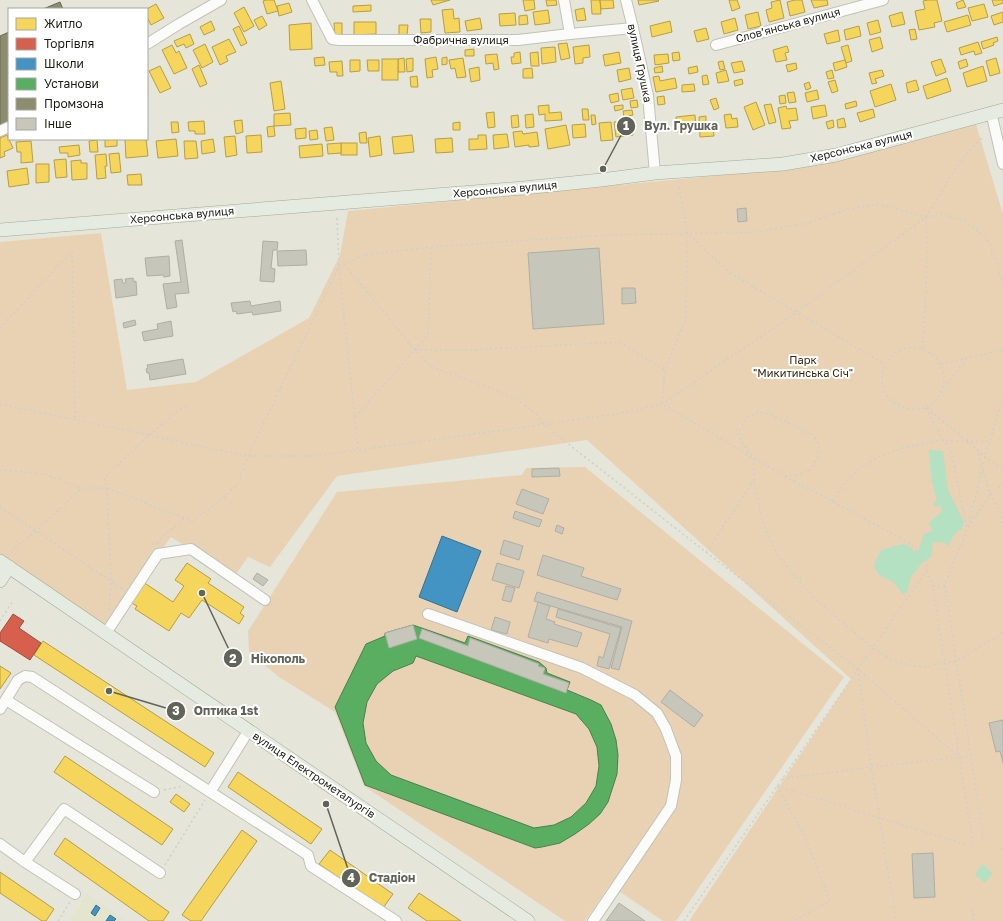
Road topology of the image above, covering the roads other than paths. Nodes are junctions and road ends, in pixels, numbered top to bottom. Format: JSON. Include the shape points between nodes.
{"nodes":[{"id":1,"x":221,"y":0,"type":"edge"},
{"id":2,"x":312,"y":0,"type":"edge"},
{"id":3,"x":564,"y":0,"type":"edge"},
{"id":4,"x":626,"y":0,"type":"edge"},
{"id":5,"x":883,"y":0,"type":"edge"},
{"id":6,"x":211,"y":3,"type":"edge"},
{"id":7,"x":633,"y":28,"type":"junction"},
{"id":8,"x":570,"y":34,"type":"junction"},
{"id":9,"x":148,"y":43,"type":"edge"},
{"id":10,"x":716,"y":45,"type":"dead end"},
{"id":11,"x":997,"y":111,"type":"edge"},
{"id":12,"x":1001,"y":149,"type":"edge"},
{"id":13,"x":1003,"y":164,"type":"edge"},
{"id":14,"x":655,"y":174,"type":"junction"},
{"id":15,"x":0,"y":230,"type":"edge"},
{"id":16,"x":5,"y":564,"type":"edge"},
{"id":17,"x":0,"y":581,"type":"edge"},
{"id":18,"x":265,"y":600,"type":"dead end"},
{"id":19,"x":428,"y":614,"type":"dead end"},
{"id":20,"x":106,"y":633,"type":"junction"},
{"id":21,"x":3,"y":704,"type":"edge"},
{"id":22,"x":249,"y":730,"type":"junction"},
{"id":23,"x":154,"y":792,"type":"road end"},
{"id":24,"x":210,"y":792,"type":"junction"},
{"id":25,"x":0,"y":844,"type":"edge"},
{"id":26,"x":25,"y":862,"type":"junction"},
{"id":27,"x":160,"y":873,"type":"road end"},
{"id":28,"x":75,"y":894,"type":"road end"},
{"id":29,"x":396,"y":921,"type":"edge"},
{"id":30,"x":528,"y":921,"type":"edge"},
{"id":31,"x":593,"y":921,"type":"edge"}],
"edges":[{"from":1,"to":6,"type":"street"},
{"from":2,"to":8,"type":"street","name":"Фабрична вулиця","via":[[332,39],[339,40],[518,40]]},
{"from":3,"to":8,"type":"street"},
{"from":4,"to":7,"type":"street","name":"вулиця Грушка"},
{"from":5,"to":10,"type":"street","name":"Словʼянська вулиця"},
{"from":6,"to":9,"type":"street"},
{"from":7,"to":8,"type":"street","name":"Фабрична вулиця"},
{"from":7,"to":14,"type":"street","name":"вулиця Грушка","via":[[648,96]]},
{"from":11,"to":12,"type":"street"},
{"from":11,"to":14,"type":"main road","name":"Херсонська вулиця","via":[[836,155],[783,164]]},
{"from":12,"to":13,"type":"street"},
{"from":14,"to":15,"type":"main road","name":"Херсонська вулиця","via":[[524,188]]},
{"from":16,"to":17,"type":"main road"},
{"from":16,"to":20,"type":"main road","name":"вулиця Електрометалургів"},
{"from":18,"to":20,"type":"street","via":[[191,549],[158,554]]},
{"from":19,"to":31,"type":"street","via":[[582,668],[635,695],[657,713],[666,728],[676,756],[676,780],[671,806]]},
{"from":20,"to":22,"type":"main road","name":"вулиця Електрометалургів"},
{"from":21,"to":23,"type":"street"},
{"from":21,"to":24,"type":"street","via":[[18,680],[25,676],[32,677]]},
{"from":22,"to":24,"type":"street"},
{"from":22,"to":30,"type":"main road","name":"вулиця Електрометалургів"},
{"from":24,"to":29,"type":"street","via":[[308,855],[311,866]]},
{"from":25,"to":26,"type":"street"},
{"from":26,"to":27,"type":"street","via":[[64,809]]},
{"from":26,"to":28,"type":"street"}]}
